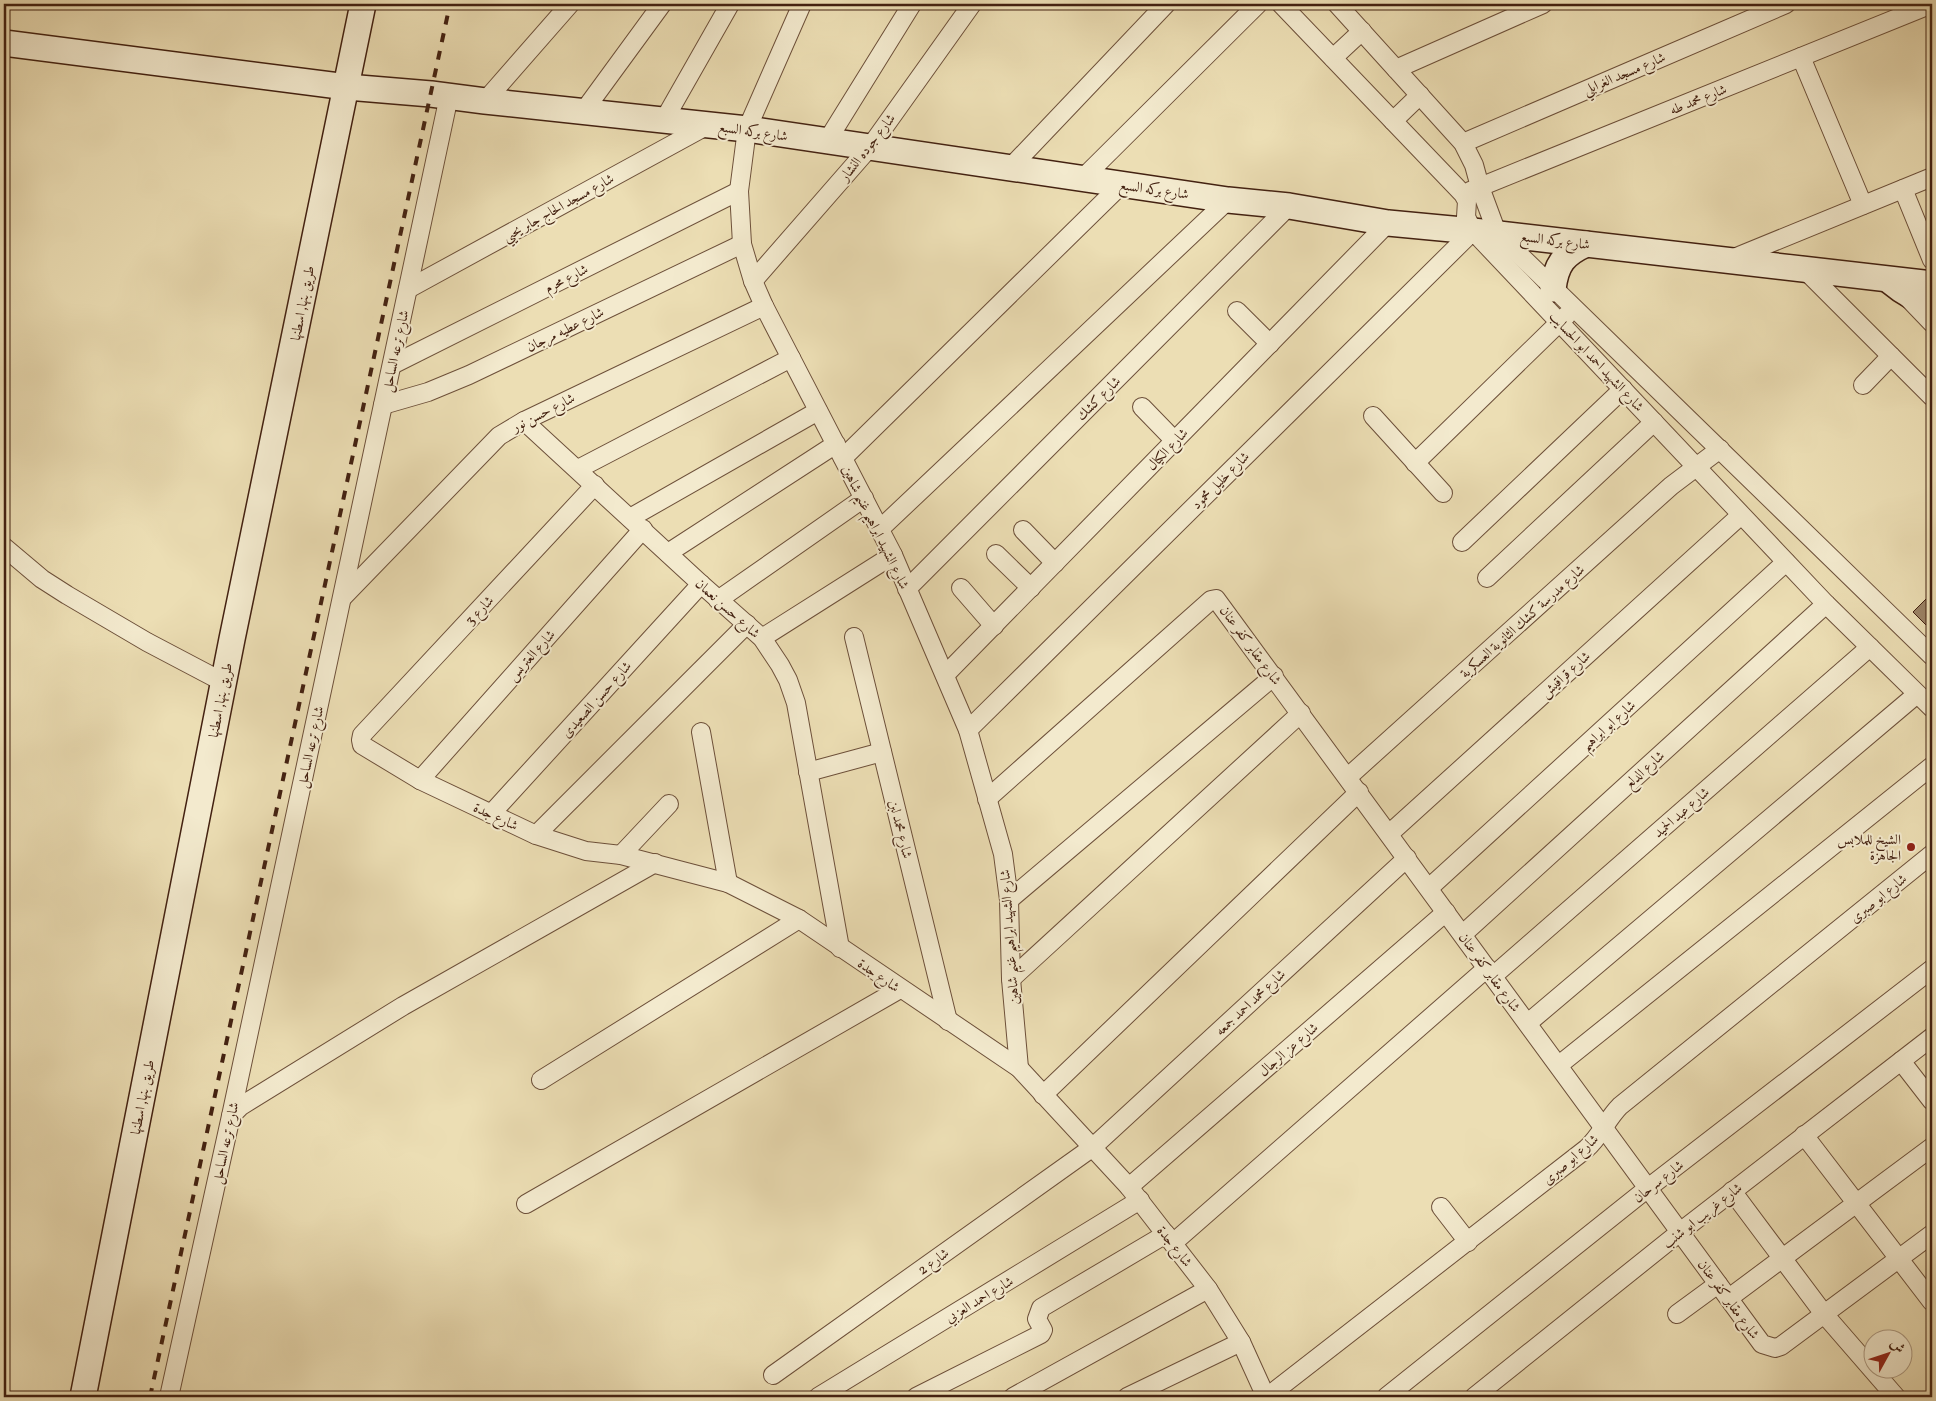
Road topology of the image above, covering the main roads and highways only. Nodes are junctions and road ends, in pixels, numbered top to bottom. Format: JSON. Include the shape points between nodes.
{"nodes":[{"id":1,"x":363,"y":4,"type":"edge"},
{"id":2,"x":4,"y":43,"type":"edge"},
{"id":3,"x":355,"y":88,"type":"junction"},
{"id":4,"x":1586,"y":244,"type":"junction"},
{"id":5,"x":1898,"y":284,"type":"junction"},
{"id":6,"x":1932,"y":284,"type":"edge"},
{"id":7,"x":1553,"y":289,"type":"road end"},
{"id":8,"x":1932,"y":304,"type":"edge"},
{"id":9,"x":83,"y":1397,"type":"edge"}],
"edges":[{"from":1,"to":3,"type":"main road","name":"طريق بنها, اسطنها"},
{"from":2,"to":3,"type":"main road","name":"شارع بركه السبع"},
{"from":3,"to":4,"type":"main road","name":"شارع بركه السبع","via":[[747,129],[1388,223]]},
{"from":3,"to":9,"type":"main road","name":"طريق بنها, اسطنها","via":[[223,682]]},
{"from":4,"to":5,"type":"main road","name":"شارع بركه السبع"},
{"from":4,"to":7,"type":"main road","via":[[1562,260],[1555,274]]},
{"from":5,"to":6,"type":"main road","name":"شارع بركه السبع"},
{"from":5,"to":8,"type":"main road","name":"شارع بركه السبع","via":[[1915,300]]}]}
